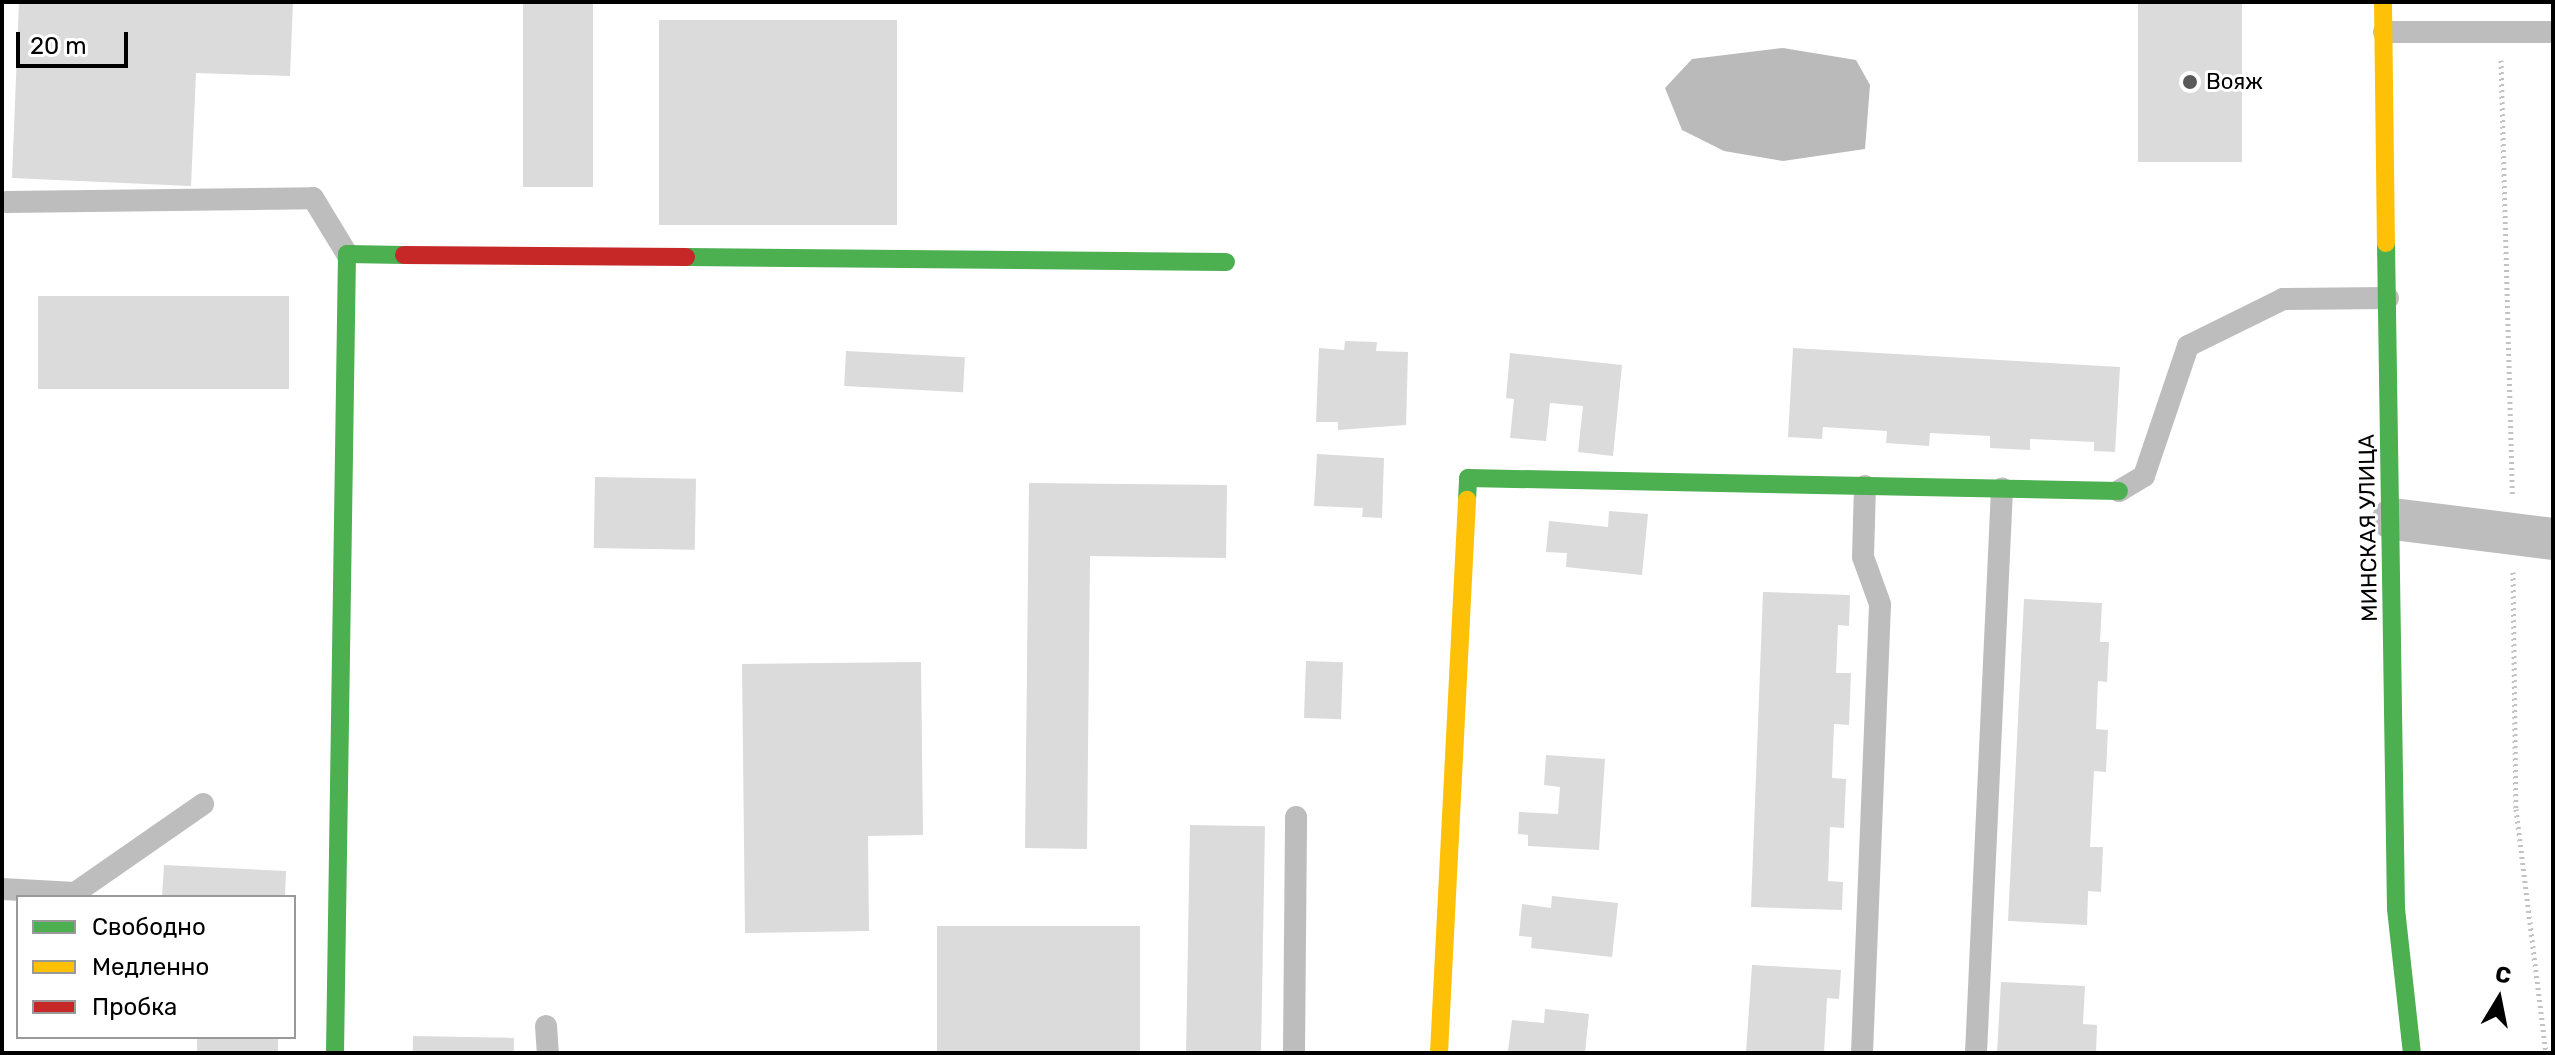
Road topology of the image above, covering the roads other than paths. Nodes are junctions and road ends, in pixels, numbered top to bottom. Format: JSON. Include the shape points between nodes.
{"nodes":[{"id":1,"x":2383,"y":2,"type":"edge"},
{"id":2,"x":2384,"y":32,"type":"junction"},
{"id":3,"x":2553,"y":32,"type":"edge"},
{"id":4,"x":6,"y":202,"type":"dead end"},
{"id":5,"x":347,"y":254,"type":"junction"},
{"id":6,"x":1226,"y":262,"type":"dead end"},
{"id":7,"x":2388,"y":298,"type":"junction"},
{"id":8,"x":1865,"y":486,"type":"junction"},
{"id":9,"x":2002,"y":489,"type":"junction"},
{"id":10,"x":2119,"y":491,"type":"joint"},
{"id":11,"x":2393,"y":519,"type":"junction"},
{"id":12,"x":2553,"y":539,"type":"edge"},
{"id":13,"x":203,"y":804,"type":"dead end"},
{"id":14,"x":1296,"y":817,"type":"dead end"},
{"id":15,"x":2,"y":889,"type":"edge"},
{"id":16,"x":81,"y":895,"type":"edge"},
{"id":17,"x":546,"y":1026,"type":"dead end"},
{"id":18,"x":335,"y":1053,"type":"edge"},
{"id":19,"x":548,"y":1053,"type":"edge"},
{"id":20,"x":1294,"y":1053,"type":"edge"},
{"id":21,"x":1439,"y":1053,"type":"edge"},
{"id":22,"x":1862,"y":1053,"type":"edge"},
{"id":23,"x":1976,"y":1053,"type":"edge"},
{"id":24,"x":2412,"y":1053,"type":"edge"}],
"edges":[{"from":1,"to":2,"type":"street","name":"МИНСКАЯ УЛИЦА"},
{"from":2,"to":3,"type":"lane"},
{"from":2,"to":7,"type":"street","name":"МИНСКАЯ УЛИЦА"},
{"from":4,"to":5,"type":"lane","via":[[313,198]]},
{"from":5,"to":6,"type":"street"},
{"from":5,"to":18,"type":"street"},
{"from":7,"to":10,"type":"lane","via":[[2283,299],[2188,346],[2144,476]]},
{"from":7,"to":11,"type":"street","name":"МИНСКАЯ УЛИЦА"},
{"from":8,"to":9,"type":"street"},
{"from":8,"to":21,"type":"street","via":[[1468,478]]},
{"from":8,"to":22,"type":"lane","via":[[1863,557],[1880,604]]},
{"from":9,"to":10,"type":"street"},
{"from":9,"to":23,"type":"lane"},
{"from":11,"to":12,"type":"street"},
{"from":11,"to":24,"type":"street","name":"МИНСКАЯ УЛИЦА","via":[[2396,909]]},
{"from":13,"to":16,"type":"lane"},
{"from":14,"to":20,"type":"lane"},
{"from":15,"to":16,"type":"lane"},
{"from":17,"to":19,"type":"lane"}]}
